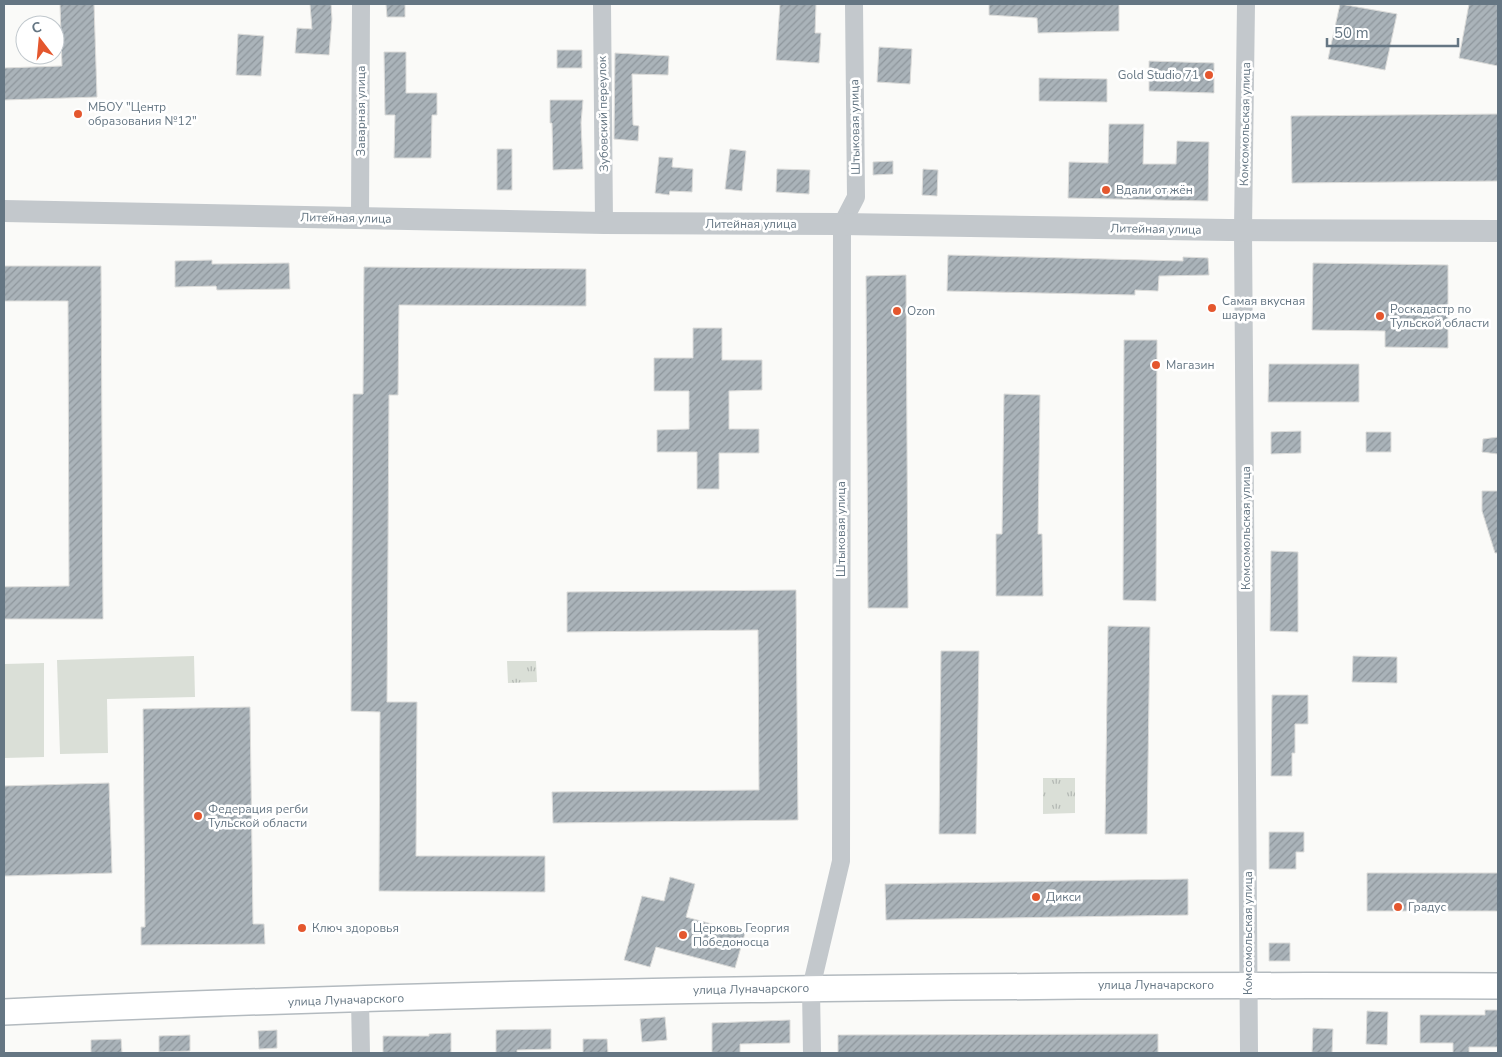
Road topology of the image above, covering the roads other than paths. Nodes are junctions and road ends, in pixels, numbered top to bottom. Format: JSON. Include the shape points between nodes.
{"nodes":[{"id":1,"x":361,"y":4,"type":"edge"},
{"id":2,"x":602,"y":4,"type":"edge"},
{"id":3,"x":854,"y":4,"type":"edge"},
{"id":4,"x":1246,"y":4,"type":"edge"},
{"id":5,"x":4,"y":211,"type":"edge"},
{"id":6,"x":360,"y":218,"type":"junction"},
{"id":7,"x":604,"y":224,"type":"junction"},
{"id":8,"x":842,"y":224,"type":"junction"},
{"id":9,"x":1243,"y":230,"type":"junction"},
{"id":10,"x":1498,"y":231,"type":"edge"},
{"id":11,"x":1248,"y":985,"type":"junction"},
{"id":12,"x":1498,"y":986,"type":"edge"},
{"id":13,"x":811,"y":988,"type":"junction"},
{"id":14,"x":360,"y":999,"type":"junction"},
{"id":15,"x":4,"y":1012,"type":"edge"},
{"id":16,"x":361,"y":1053,"type":"edge"},
{"id":17,"x":812,"y":1053,"type":"edge"},
{"id":18,"x":1249,"y":1053,"type":"edge"}],
"edges":[{"from":1,"to":6,"type":"street","name":"Заварная улица"},
{"from":2,"to":7,"type":"street","name":"Зубовский переулок"},
{"from":3,"to":8,"type":"street","name":"Штыковая улица","via":[[856,197]]},
{"from":4,"to":9,"type":"street","name":"Комсомольская улица"},
{"from":5,"to":6,"type":"street","name":"Литейная улица"},
{"from":6,"to":7,"type":"street","name":"Литейная улица"},
{"from":7,"to":8,"type":"street","name":"Литейная улица"},
{"from":8,"to":9,"type":"street","name":"Литейная улица"},
{"from":8,"to":13,"type":"street","name":"Штыковая улица","via":[[840,861]]},
{"from":9,"to":10,"type":"street","name":"Литейная улица"},
{"from":9,"to":11,"type":"street","name":"Комсомольская улица"},
{"from":11,"to":12,"type":"main road","name":"улица Луначарского"},
{"from":11,"to":13,"type":"main road","name":"улица Луначарского"},
{"from":11,"to":18,"type":"street","name":"Комсомольская улица"},
{"from":13,"to":14,"type":"main road","name":"улица Луначарского"},
{"from":13,"to":17,"type":"street","name":"Штыковая улица"},
{"from":14,"to":15,"type":"main road","name":"улица Луначарского"},
{"from":14,"to":16,"type":"street"}]}
